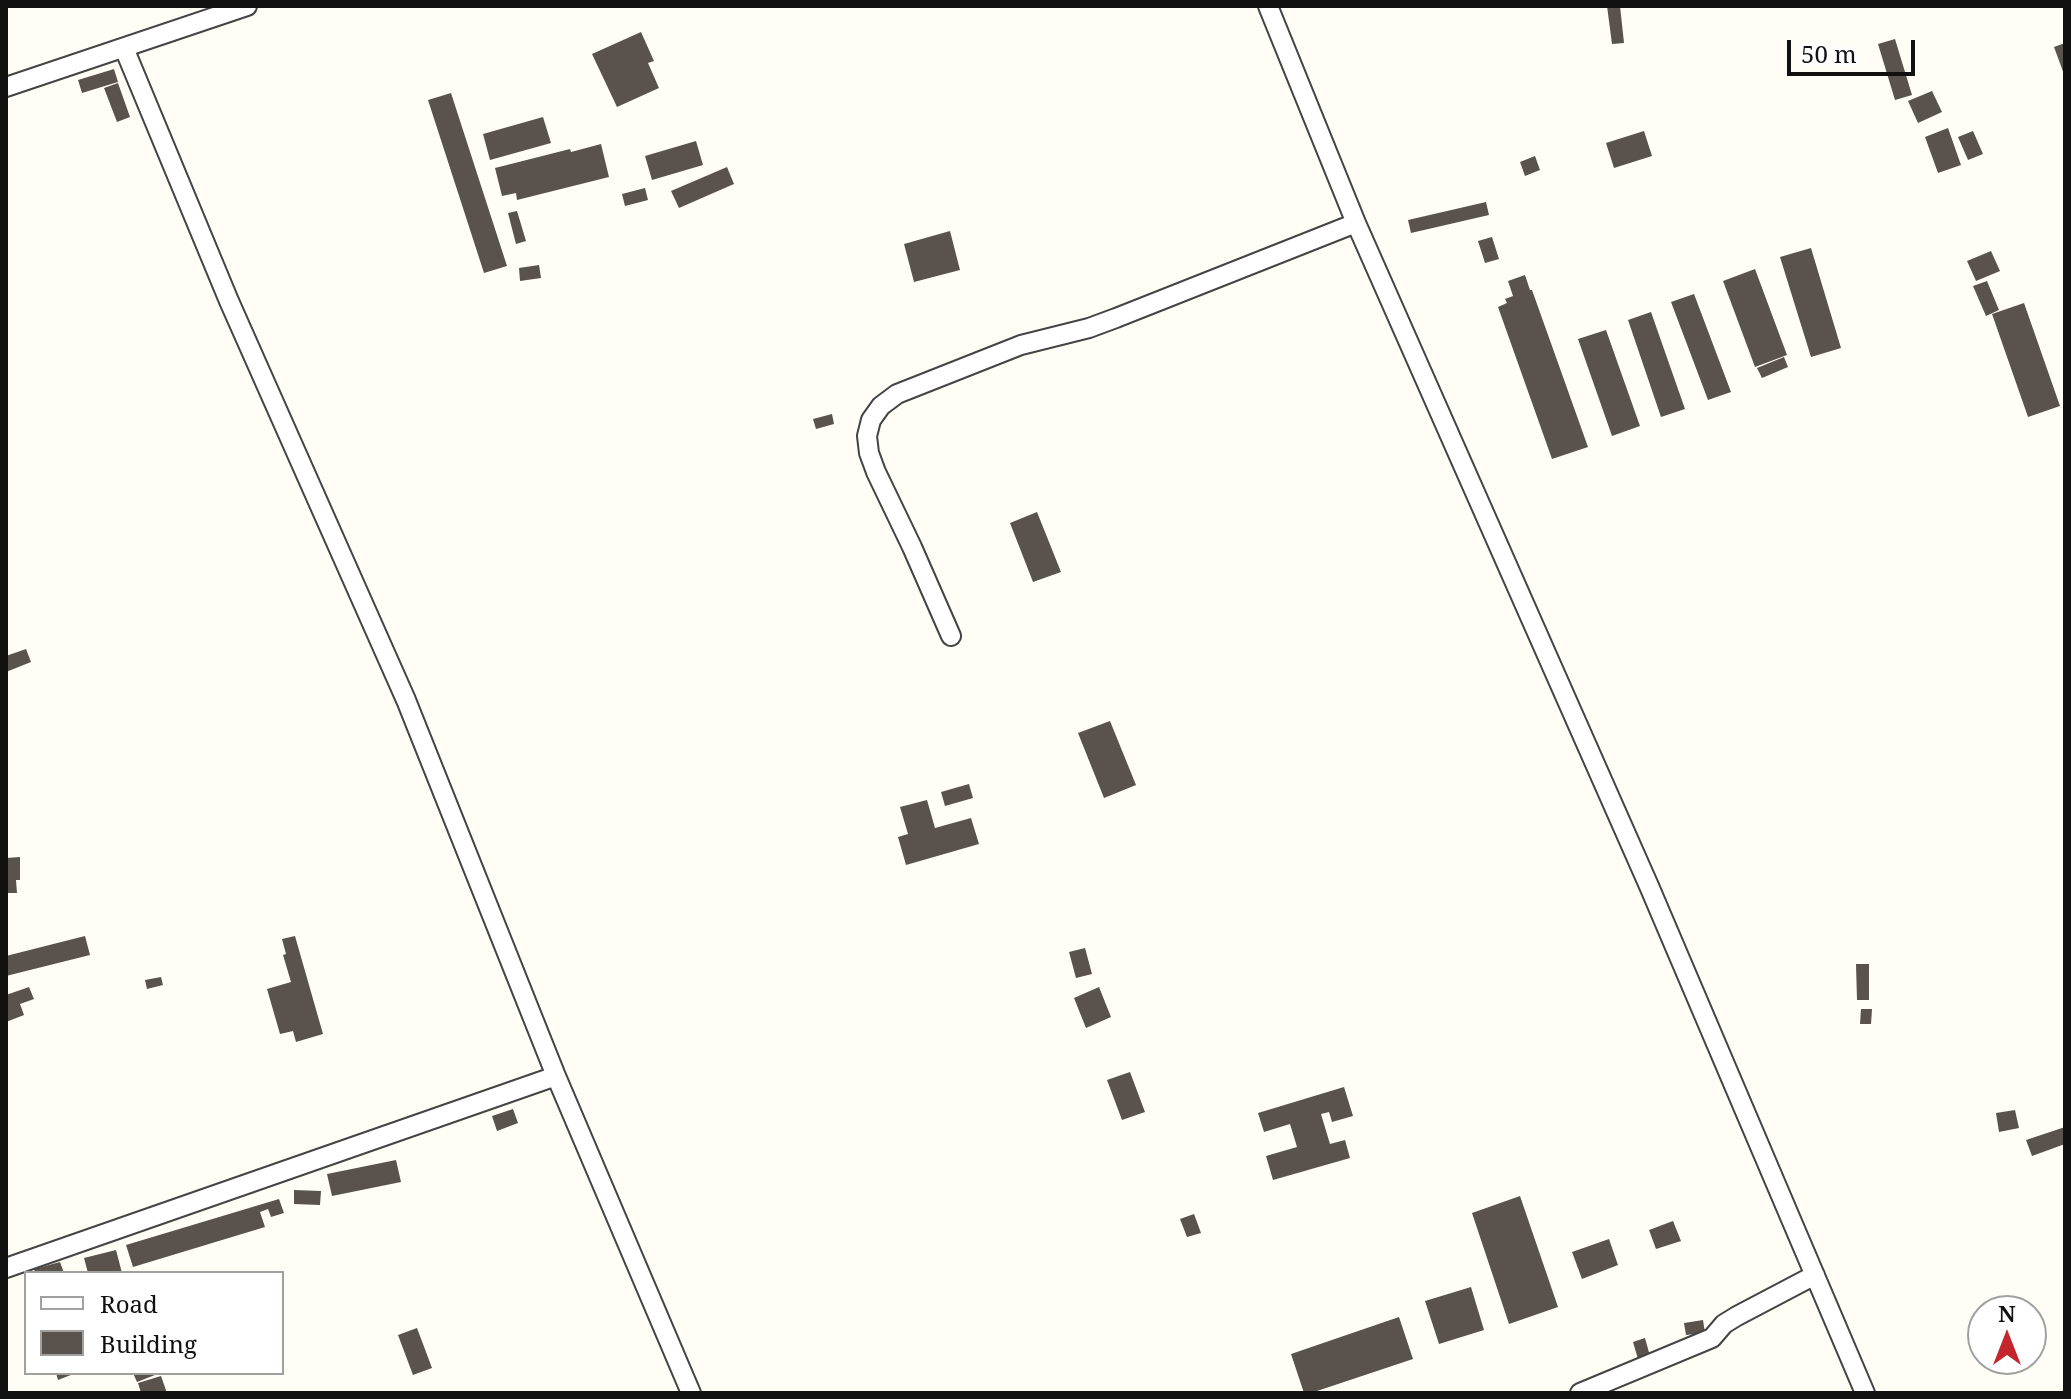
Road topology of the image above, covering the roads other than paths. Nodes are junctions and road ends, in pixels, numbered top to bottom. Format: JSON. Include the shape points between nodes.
{"nodes":[{"id":1,"x":247,"y":6,"type":"edge"},
{"id":2,"x":1268,"y":6,"type":"edge"},
{"id":3,"x":124,"y":48,"type":"junction"},
{"id":4,"x":6,"y":87,"type":"edge"},
{"id":5,"x":1356,"y":223,"type":"junction"},
{"id":6,"x":951,"y":636,"type":"dead end"},
{"id":7,"x":556,"y":1076,"type":"junction"},
{"id":8,"x":6,"y":1268,"type":"edge"},
{"id":9,"x":1815,"y":1275,"type":"junction"},
{"id":10,"x":691,"y":1393,"type":"edge"},
{"id":11,"x":1580,"y":1393,"type":"edge"},
{"id":12,"x":1865,"y":1393,"type":"edge"}],
"edges":[{"from":1,"to":3,"type":"street"},
{"from":2,"to":5,"type":"street"},
{"from":3,"to":4,"type":"street"},
{"from":3,"to":7,"type":"street","via":[[229,301],[406,700]]},
{"from":5,"to":6,"type":"street","via":[[1116,318],[1021,345],[897,394],[881,406],[871,420],[869,453]]},
{"from":5,"to":9,"type":"street"},
{"from":7,"to":8,"type":"street"},
{"from":7,"to":10,"type":"street"},
{"from":9,"to":11,"type":"street","via":[[1737,1316],[1712,1338]]},
{"from":9,"to":12,"type":"street"}]}
